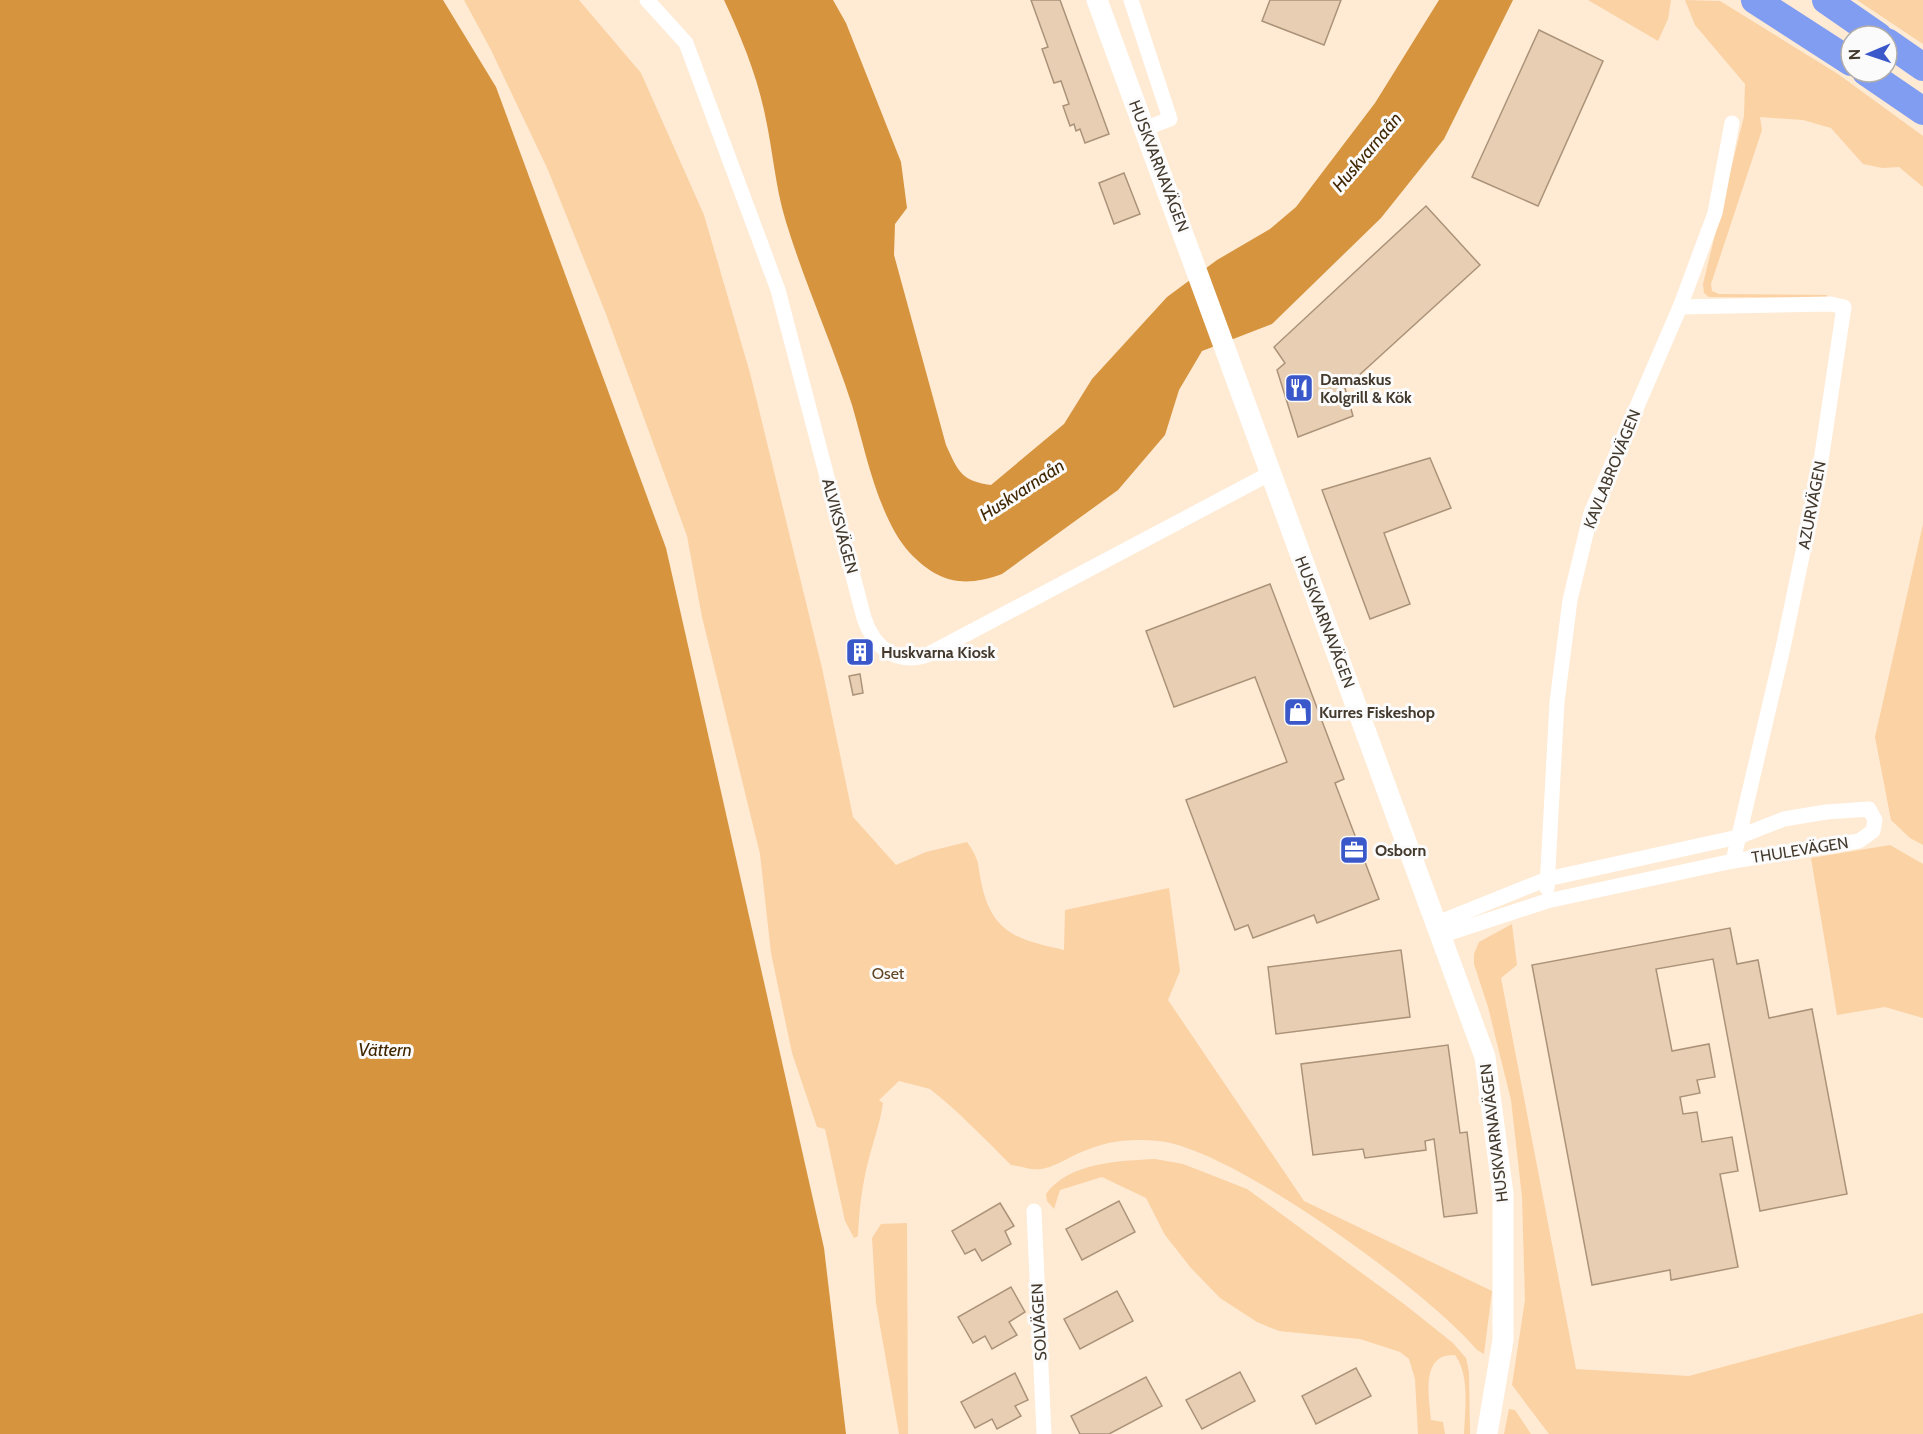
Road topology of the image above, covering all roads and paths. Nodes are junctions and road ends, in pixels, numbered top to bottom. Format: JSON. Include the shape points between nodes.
{"nodes":[{"id":1,"x":647,"y":0,"type":"edge"},
{"id":2,"x":1097,"y":0,"type":"edge"},
{"id":3,"x":1131,"y":0,"type":"edge"},
{"id":4,"x":1755,"y":0,"type":"edge"},
{"id":5,"x":1826,"y":0,"type":"edge"},
{"id":6,"x":1861,"y":24,"type":"edge"},
{"id":7,"x":1899,"y":50,"type":"edge"},
{"id":8,"x":1839,"y":54,"type":"edge"},
{"id":9,"x":1923,"y":67,"type":"edge"},
{"id":10,"x":1884,"y":84,"type":"edge"},
{"id":11,"x":1923,"y":111,"type":"edge"},
{"id":12,"x":1732,"y":123,"type":"dead end"},
{"id":13,"x":1144,"y":129,"type":"junction"},
{"id":14,"x":1680,"y":307,"type":"junction"},
{"id":15,"x":1269,"y":474,"type":"junction"},
{"id":16,"x":1738,"y":837,"type":"junction"},
{"id":17,"x":1733,"y":861,"type":"junction"},
{"id":18,"x":1547,"y":879,"type":"junction"},
{"id":19,"x":1547,"y":901,"type":"junction"},
{"id":20,"x":1438,"y":930,"type":"junction"},
{"id":21,"x":1034,"y":1211,"type":"dead end"},
{"id":22,"x":1044,"y":1434,"type":"edge"},
{"id":23,"x":1487,"y":1434,"type":"edge"}],
"edges":[{"from":1,"to":15,"type":"street","name":"ALVIKSVÄGEN","via":[[686,43],[778,291],[864,618],[874,639],[892,655],[903,660],[927,655]]},
{"from":2,"to":13,"type":"street","name":"HUSKVARNAVÄGEN"},
{"from":3,"to":13,"type":"street","via":[[1170,119]]},
{"from":4,"to":8,"type":"highway"},
{"from":5,"to":6,"type":"highway"},
{"from":7,"to":9,"type":"highway"},
{"from":10,"to":11,"type":"highway"},
{"from":12,"to":14,"type":"street","name":"KAVLABROVÄGEN","via":[[1715,213]]},
{"from":13,"to":15,"type":"street","name":"HUSKVARNAVÄGEN"},
{"from":14,"to":16,"type":"street","name":"AZURVÄGEN","via":[[1844,307],[1819,474]]},
{"from":14,"to":18,"type":"street","name":"KAVLABROVÄGEN","via":[[1591,513],[1575,578],[1557,702]]},
{"from":15,"to":20,"type":"street","name":"HUSKVARNAVÄGEN"},
{"from":16,"to":17,"type":"street","name":"AZURVÄGEN"},
{"from":16,"to":17,"type":"street","name":"THULEVÄGEN","via":[[1784,819],[1826,812],[1869,809],[1875,820],[1873,831],[1859,841]]},
{"from":16,"to":18,"type":"street","name":"THULEVÄGEN"},
{"from":17,"to":19,"type":"street","name":"THULEVÄGEN"},
{"from":18,"to":19,"type":"street","name":"KAVLABROVÄGEN"},
{"from":18,"to":20,"type":"street","name":"THULEVÄGEN"},
{"from":19,"to":20,"type":"street","name":"THULEVÄGEN"},
{"from":20,"to":23,"type":"street","name":"HUSKVARNAVÄGEN","via":[[1485,1057],[1503,1194],[1503,1340]]},
{"from":21,"to":22,"type":"street","name":"SOLVÄGEN"}]}
